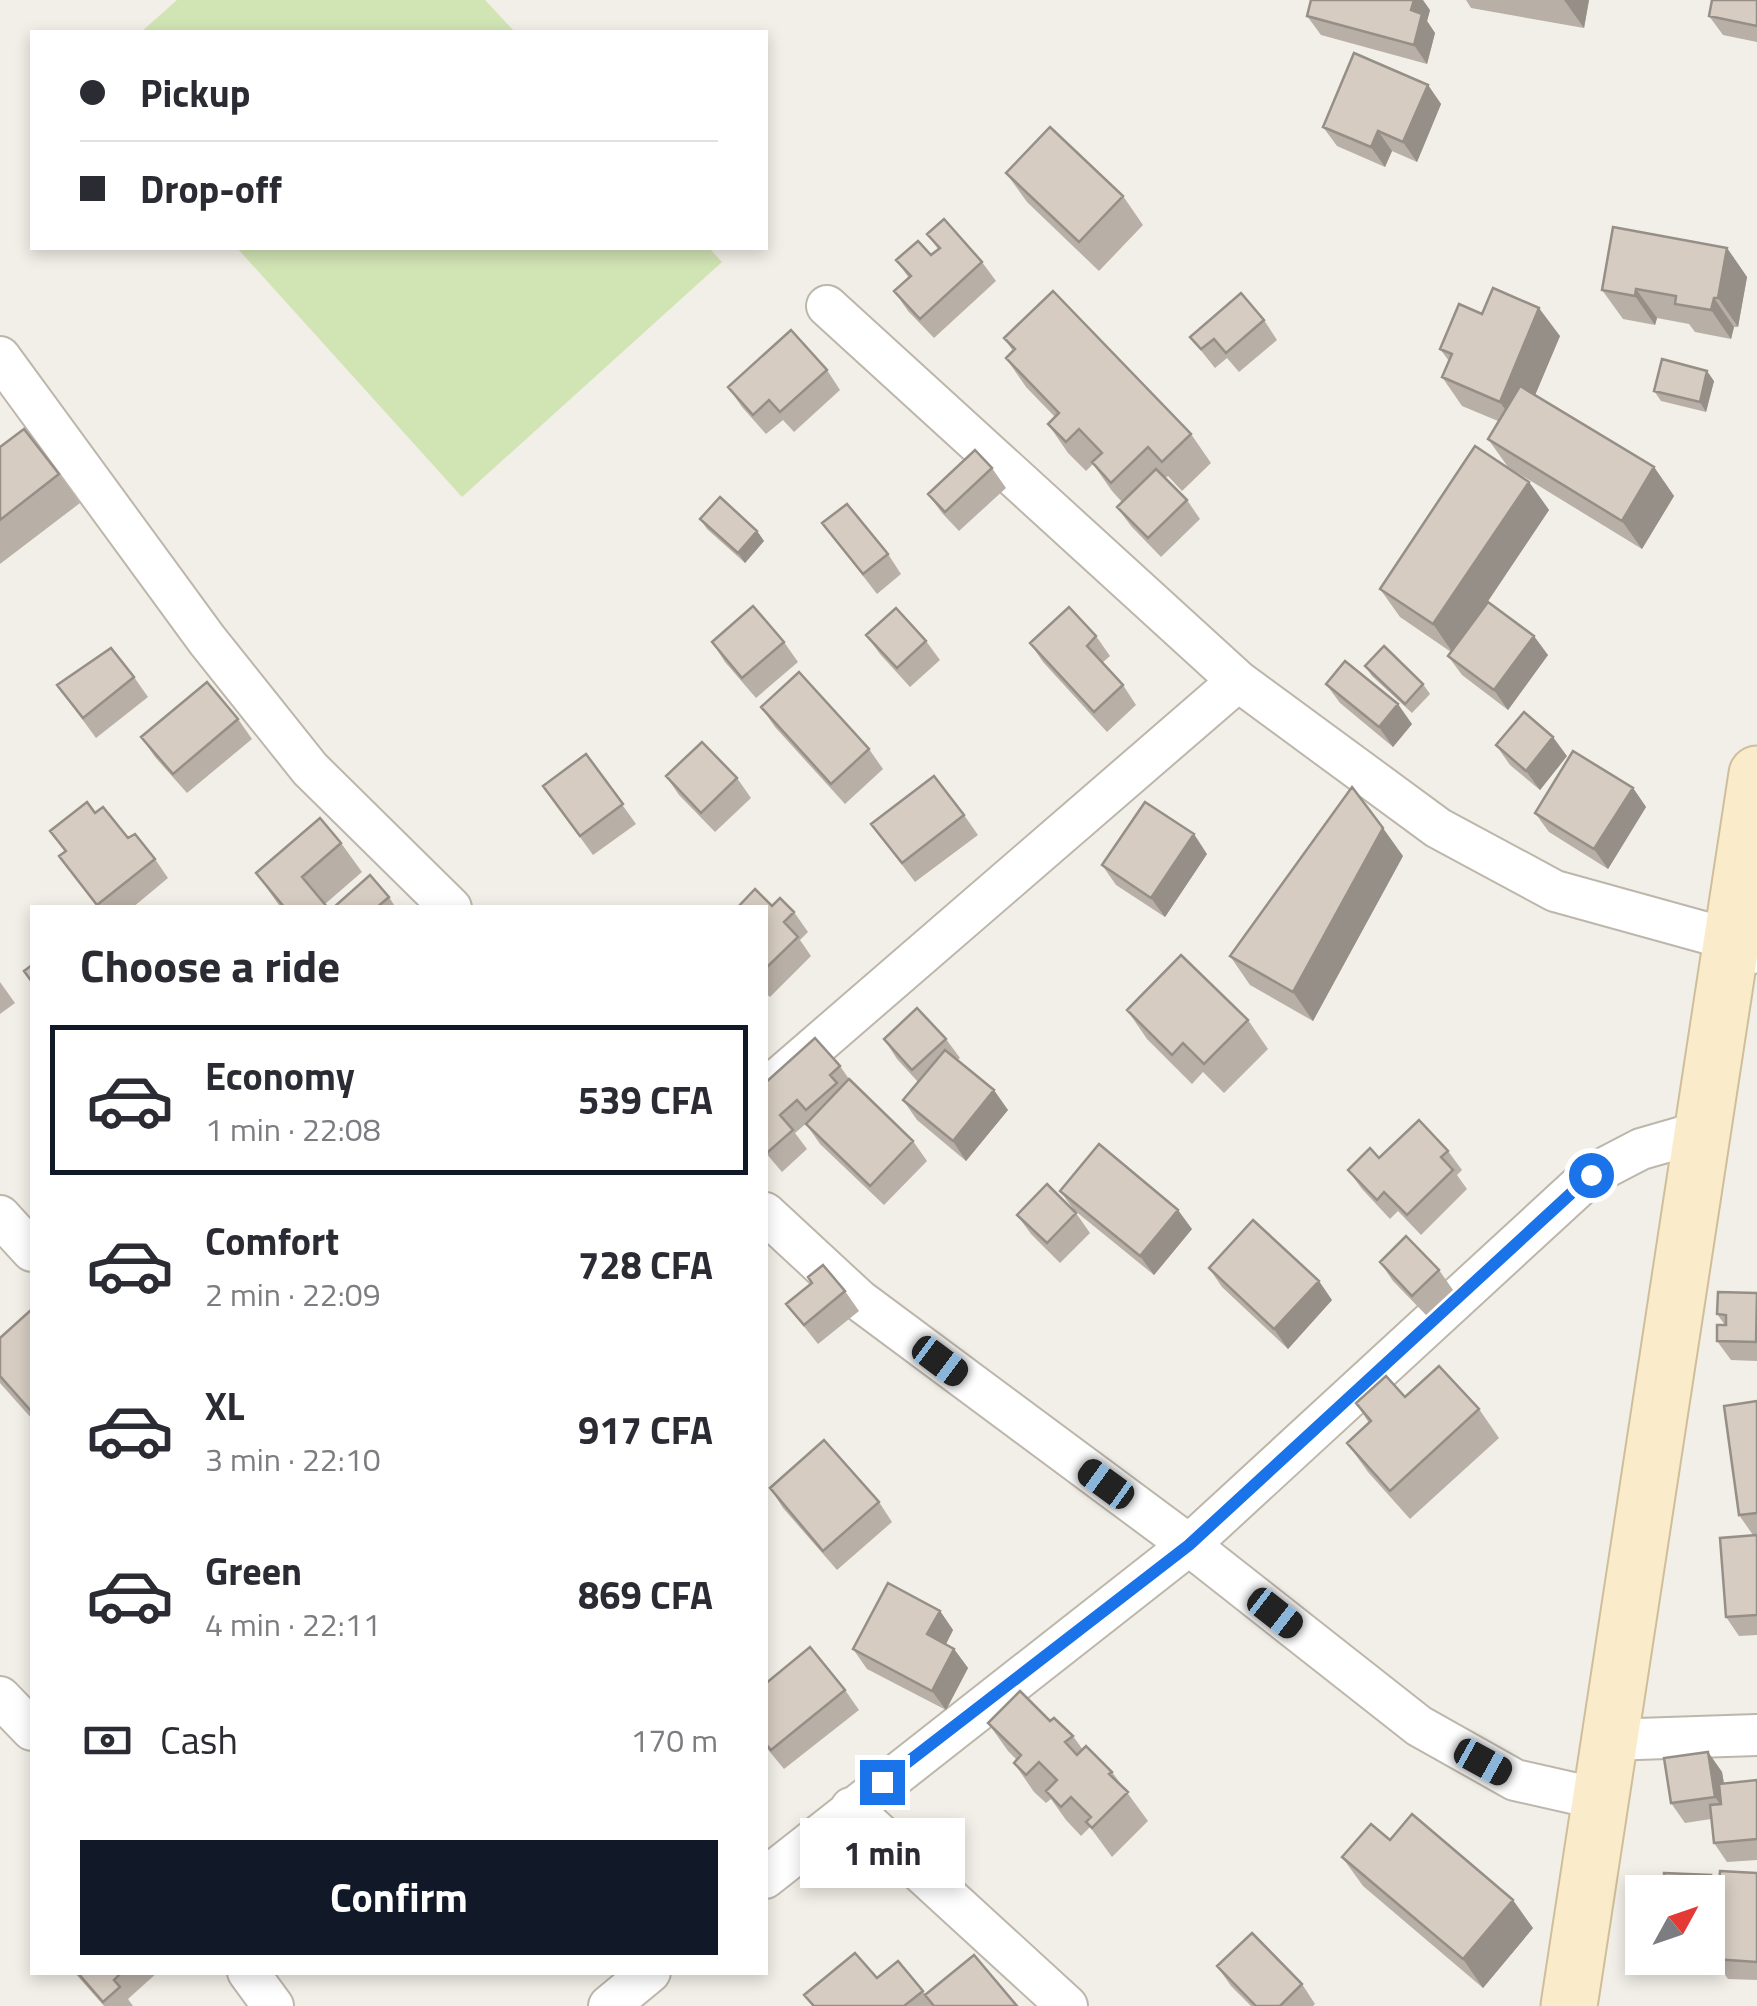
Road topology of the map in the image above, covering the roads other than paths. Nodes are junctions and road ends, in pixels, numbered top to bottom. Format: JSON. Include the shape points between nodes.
{"nodes":[{"id":1,"x":827,"y":306,"type":"dead end"},
{"id":2,"x":0,"y":357,"type":"edge"},
{"id":3,"x":1238,"y":682,"type":"junction"},
{"id":4,"x":1757,"y":774,"type":"edge"},
{"id":5,"x":448,"y":905,"type":"edge"},
{"id":6,"x":1744,"y":948,"type":"edge"},
{"id":7,"x":768,"y":1087,"type":"edge"},
{"id":8,"x":1700,"y":1132,"type":"junction"},
{"id":9,"x":768,"y":1215,"type":"edge"},
{"id":10,"x":0,"y":1216,"type":"edge"},
{"id":11,"x":30,"y":1249,"type":"edge"},
{"id":12,"x":1189,"y":1545,"type":"junction"},
{"id":13,"x":0,"y":1696,"type":"edge"},
{"id":14,"x":30,"y":1728,"type":"edge"},
{"id":15,"x":1757,"y":1734,"type":"edge"},
{"id":16,"x":1608,"y":1740,"type":"junction"},
{"id":17,"x":1599,"y":1798,"type":"junction"},
{"id":18,"x":851,"y":1808,"type":"junction"},
{"id":19,"x":768,"y":1876,"type":"edge"},
{"id":20,"x":250,"y":1975,"type":"edge"},
{"id":21,"x":646,"y":1975,"type":"edge"},
{"id":22,"x":272,"y":2006,"type":"edge"},
{"id":23,"x":610,"y":2006,"type":"edge"},
{"id":24,"x":1067,"y":2006,"type":"edge"},
{"id":25,"x":1569,"y":2006,"type":"edge"}],
"edges":[{"from":1,"to":3,"type":"street"},
{"from":2,"to":5,"type":"street","via":[[206,640],[310,769]]},
{"from":3,"to":6,"type":"street","via":[[1438,828],[1555,891]]},
{"from":3,"to":7,"type":"street"},
{"from":4,"to":6,"type":"main road"},
{"from":6,"to":8,"type":"main road"},
{"from":8,"to":12,"type":"street","via":[[1591,1175]]},
{"from":8,"to":16,"type":"main road"},
{"from":9,"to":12,"type":"street","via":[[859,1300]]},
{"from":10,"to":11,"type":"street"},
{"from":12,"to":17,"type":"street","via":[[1419,1726],[1515,1780]]},
{"from":12,"to":18,"type":"street"},
{"from":13,"to":14,"type":"street"},
{"from":15,"to":16,"type":"street"},
{"from":16,"to":17,"type":"main road"},
{"from":17,"to":25,"type":"main road"},
{"from":18,"to":19,"type":"street"},
{"from":18,"to":24,"type":"street"},
{"from":20,"to":22,"type":"street"},
{"from":21,"to":23,"type":"street"}]}
